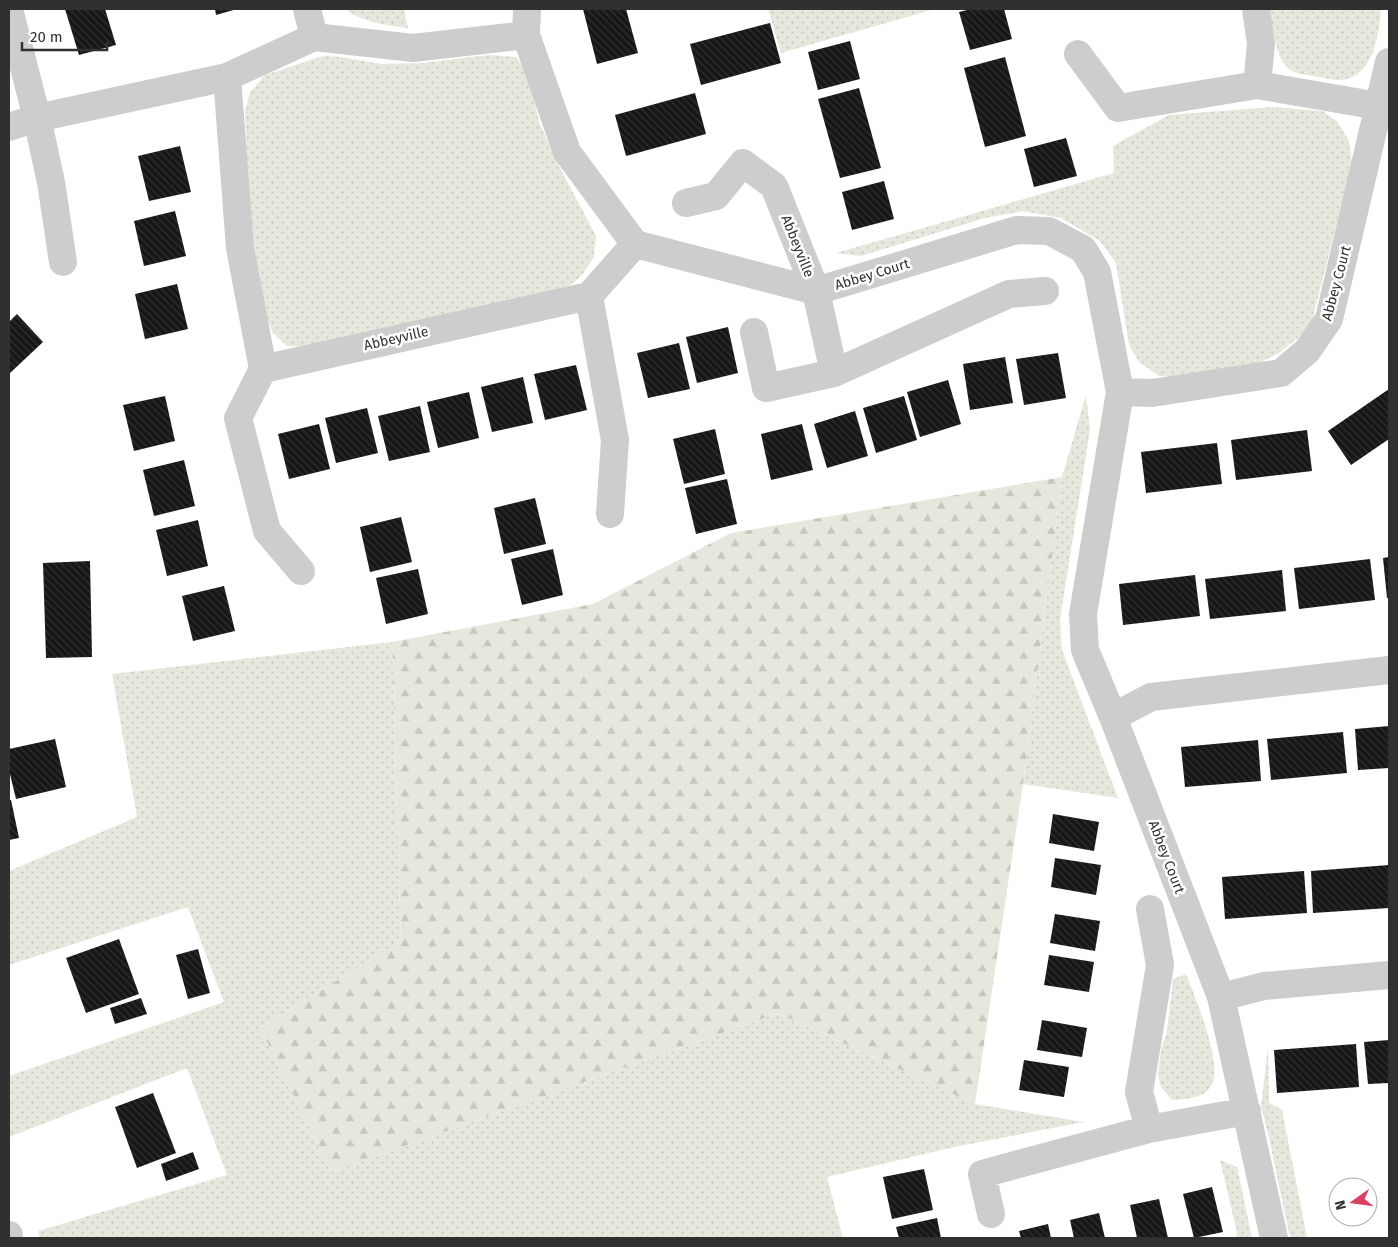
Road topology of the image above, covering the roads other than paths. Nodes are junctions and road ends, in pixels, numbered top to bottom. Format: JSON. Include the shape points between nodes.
{"nodes":[{"id":1,"x":9,"y":9,"type":"edge"},
{"id":2,"x":307,"y":9,"type":"edge"},
{"id":3,"x":1256,"y":9,"type":"edge"},
{"id":4,"x":527,"y":22,"type":"edge"},
{"id":5,"x":314,"y":37,"type":"junction"},
{"id":6,"x":1078,"y":54,"type":"dead end"},
{"id":7,"x":1389,"y":62,"type":"edge"},
{"id":8,"x":227,"y":77,"type":"junction"},
{"id":9,"x":1257,"y":85,"type":"junction"},
{"id":10,"x":1379,"y":106,"type":"junction"},
{"id":11,"x":38,"y":118,"type":"junction"},
{"id":12,"x":9,"y":127,"type":"edge"},
{"id":13,"x":686,"y":203,"type":"dead end"},
{"id":14,"x":635,"y":244,"type":"junction"},
{"id":15,"x":63,"y":262,"type":"dead end"},
{"id":16,"x":816,"y":291,"type":"junction"},
{"id":17,"x":1046,"y":291,"type":"dead end"},
{"id":18,"x":588,"y":296,"type":"junction"},
{"id":19,"x":754,"y":332,"type":"dead end"},
{"id":20,"x":263,"y":368,"type":"junction"},
{"id":21,"x":834,"y":373,"type":"junction"},
{"id":22,"x":1120,"y":392,"type":"junction"},
{"id":23,"x":610,"y":514,"type":"dead end"},
{"id":24,"x":301,"y":571,"type":"dead end"},
{"id":25,"x":1389,"y":670,"type":"edge"},
{"id":26,"x":1114,"y":717,"type":"junction"},
{"id":27,"x":1150,"y":909,"type":"dead end"},
{"id":28,"x":1389,"y":975,"type":"edge"},
{"id":29,"x":1221,"y":998,"type":"junction"},
{"id":30,"x":1247,"y":1111,"type":"junction"},
{"id":31,"x":1149,"y":1129,"type":"junction"},
{"id":32,"x":991,"y":1214,"type":"dead end"},
{"id":33,"x":1274,"y":1238,"type":"edge"}],
"edges":[{"from":1,"to":11,"type":"street"},
{"from":2,"to":5,"type":"street"},
{"from":3,"to":9,"type":"street","via":[[1261,44]]},
{"from":4,"to":5,"type":"street","via":[[413,48]]},
{"from":4,"to":14,"type":"street","via":[[567,152]]},
{"from":5,"to":8,"type":"street"},
{"from":6,"to":9,"type":"street","via":[[1118,108]]},
{"from":7,"to":10,"type":"street","name":"Abbey Court"},
{"from":8,"to":11,"type":"street"},
{"from":8,"to":20,"type":"street","via":[[240,248]]},
{"from":9,"to":10,"type":"street"},
{"from":10,"to":22,"type":"street","name":"Abbey Court","via":[[1329,319],[1307,351],[1281,373],[1152,393]]},
{"from":11,"to":12,"type":"street"},
{"from":11,"to":15,"type":"street"},
{"from":13,"to":16,"type":"street","name":"Abbeyville","via":[[716,196],[743,163],[774,186]]},
{"from":14,"to":16,"type":"street","name":"Abbeyville"},
{"from":14,"to":18,"type":"street"},
{"from":16,"to":21,"type":"street","name":"Abbey Court"},
{"from":16,"to":22,"type":"street","name":"Abbey Court","via":[[1017,230],[1049,231],[1083,249],[1097,272]]},
{"from":17,"to":21,"type":"street","via":[[1009,294]]},
{"from":18,"to":20,"type":"street","name":"Abbeyville"},
{"from":18,"to":23,"type":"street","via":[[615,440]]},
{"from":19,"to":21,"type":"street","via":[[766,388]]},
{"from":20,"to":24,"type":"street","via":[[238,418],[267,531]]},
{"from":22,"to":26,"type":"street","name":"Abbey Court","via":[[1083,614],[1085,650]]},
{"from":25,"to":26,"type":"street","via":[[1151,697]]},
{"from":26,"to":29,"type":"street","name":"Abbey Court"},
{"from":27,"to":31,"type":"street","via":[[1160,965],[1139,1092]]},
{"from":28,"to":29,"type":"street","via":[[1264,986]]},
{"from":29,"to":30,"type":"street","name":"Abbey Court"},
{"from":30,"to":31,"type":"street"},
{"from":30,"to":33,"type":"street","name":"Abbey Court"},
{"from":31,"to":32,"type":"street","via":[[982,1174]]}]}
